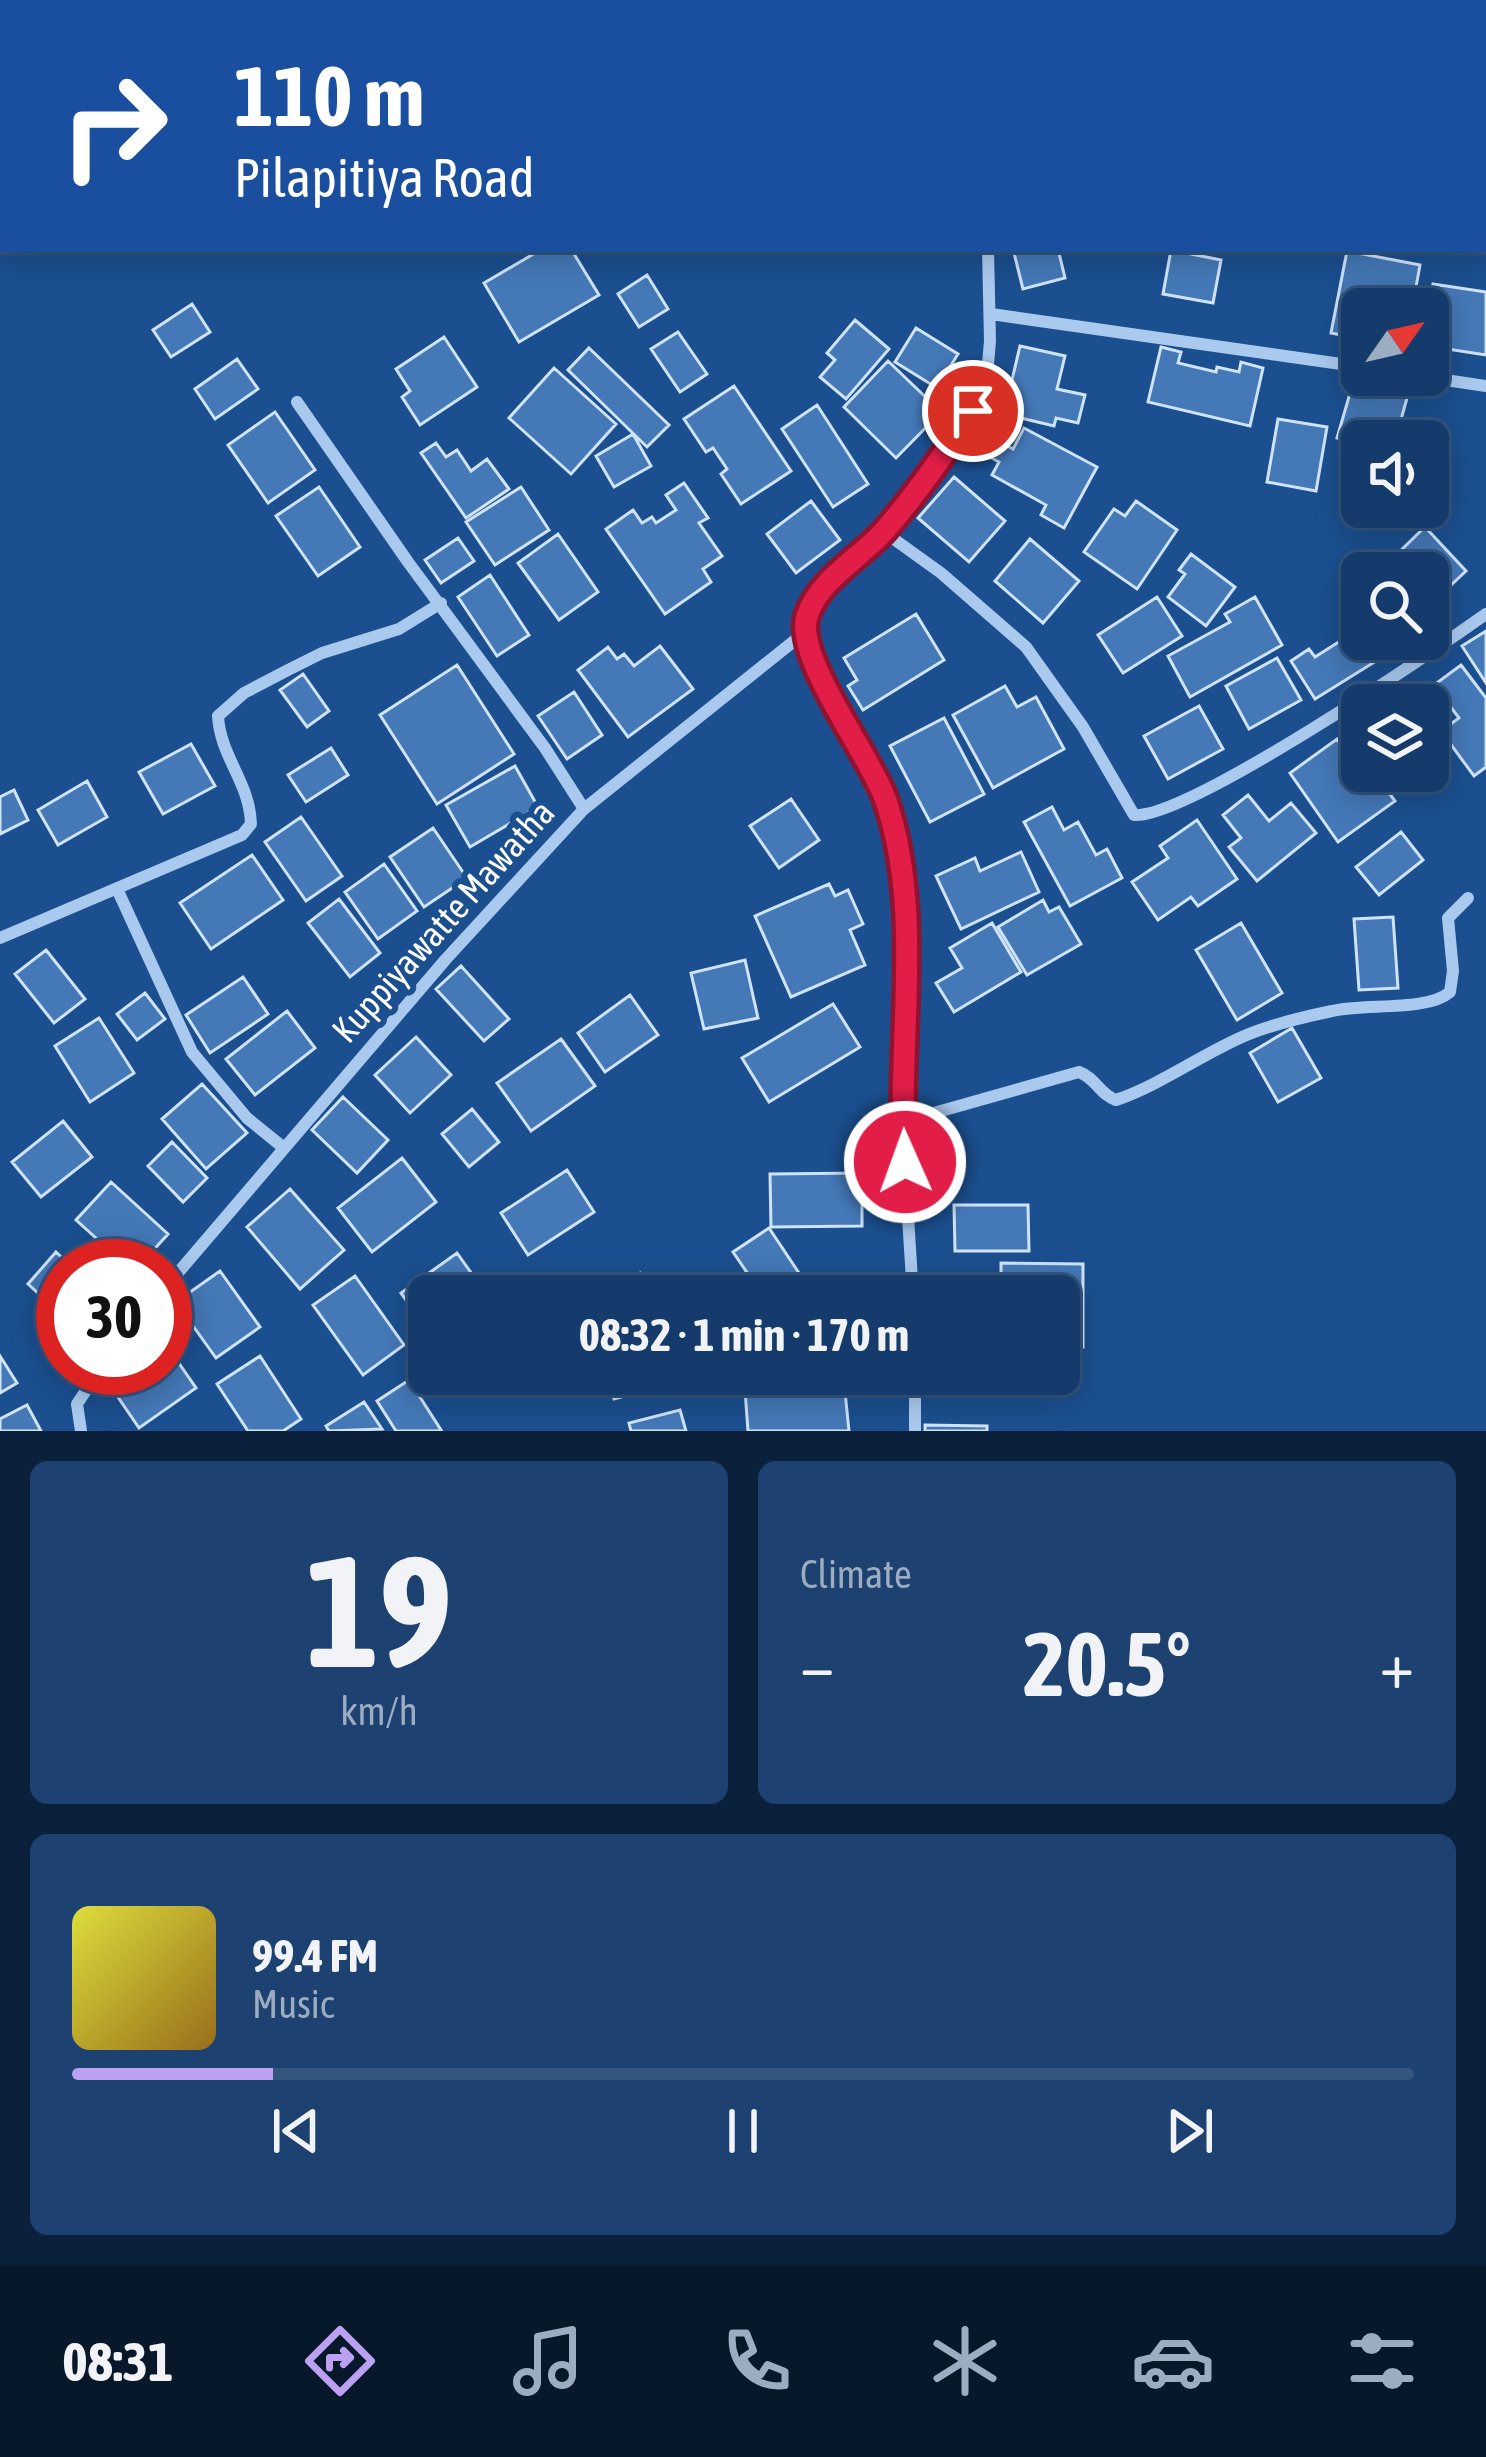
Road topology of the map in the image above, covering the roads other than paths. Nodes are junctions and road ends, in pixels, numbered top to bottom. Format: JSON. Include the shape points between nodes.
{"nodes":[{"id":1,"x":988,"y":252,"type":"edge"},
{"id":2,"x":991,"y":314,"type":"junction"},
{"id":3,"x":1341,"y":365,"type":"edge"},
{"id":4,"x":1449,"y":380,"type":"edge"},
{"id":5,"x":1486,"y":386,"type":"edge"},
{"id":6,"x":297,"y":402,"type":"dead end"},
{"id":7,"x":884,"y":532,"type":"junction"},
{"id":8,"x":441,"y":603,"type":"junction"},
{"id":9,"x":1486,"y":614,"type":"edge"},
{"id":10,"x":804,"y":633,"type":"junction"},
{"id":11,"x":584,"y":809,"type":"junction"},
{"id":12,"x":118,"y":891,"type":"junction"},
{"id":13,"x":1468,"y":898,"type":"dead end"},
{"id":14,"x":0,"y":938,"type":"edge"},
{"id":15,"x":902,"y":1122,"type":"junction"},
{"id":16,"x":284,"y":1148,"type":"junction"},
{"id":17,"x":192,"y":1256,"type":"edge"},
{"id":18,"x":913,"y":1275,"type":"edge"},
{"id":19,"x":82,"y":1395,"type":"edge"},
{"id":20,"x":915,"y":1395,"type":"edge"},
{"id":21,"x":81,"y":1431,"type":"edge"},
{"id":22,"x":914,"y":1431,"type":"edge"}],
"edges":[{"from":1,"to":2,"type":"street"},
{"from":2,"to":3,"type":"street"},
{"from":2,"to":7,"type":"street","via":[[987,376],[973,411]]},
{"from":4,"to":5,"type":"street"},
{"from":6,"to":8,"type":"street"},
{"from":7,"to":9,"type":"street","via":[[1025,646],[1134,815],[1172,807],[1269,752]]},
{"from":7,"to":10,"type":"street","via":[[820,592]]},
{"from":8,"to":11,"type":"street"},
{"from":8,"to":12,"type":"street","via":[[399,629],[322,653],[231,704],[218,716],[220,741],[250,801],[251,824]]},
{"from":10,"to":11,"type":"street","name":"Kuppiyawatte Mawatha"},
{"from":10,"to":15,"type":"street","via":[[883,793],[899,847]]},
{"from":11,"to":16,"type":"street","name":"Kuppiyawatte Mawatha"},
{"from":12,"to":14,"type":"street"},
{"from":12,"to":16,"type":"street","via":[[192,1052]]},
{"from":13,"to":15,"type":"street","via":[[1448,918],[1453,971],[1441,1000],[1332,1010],[1245,1036],[1116,1100],[1079,1072]]},
{"from":15,"to":18,"type":"street"},
{"from":16,"to":17,"type":"street","name":"Kuppiyawatte Mawatha"},
{"from":19,"to":21,"type":"street"},
{"from":20,"to":22,"type":"street"}]}
